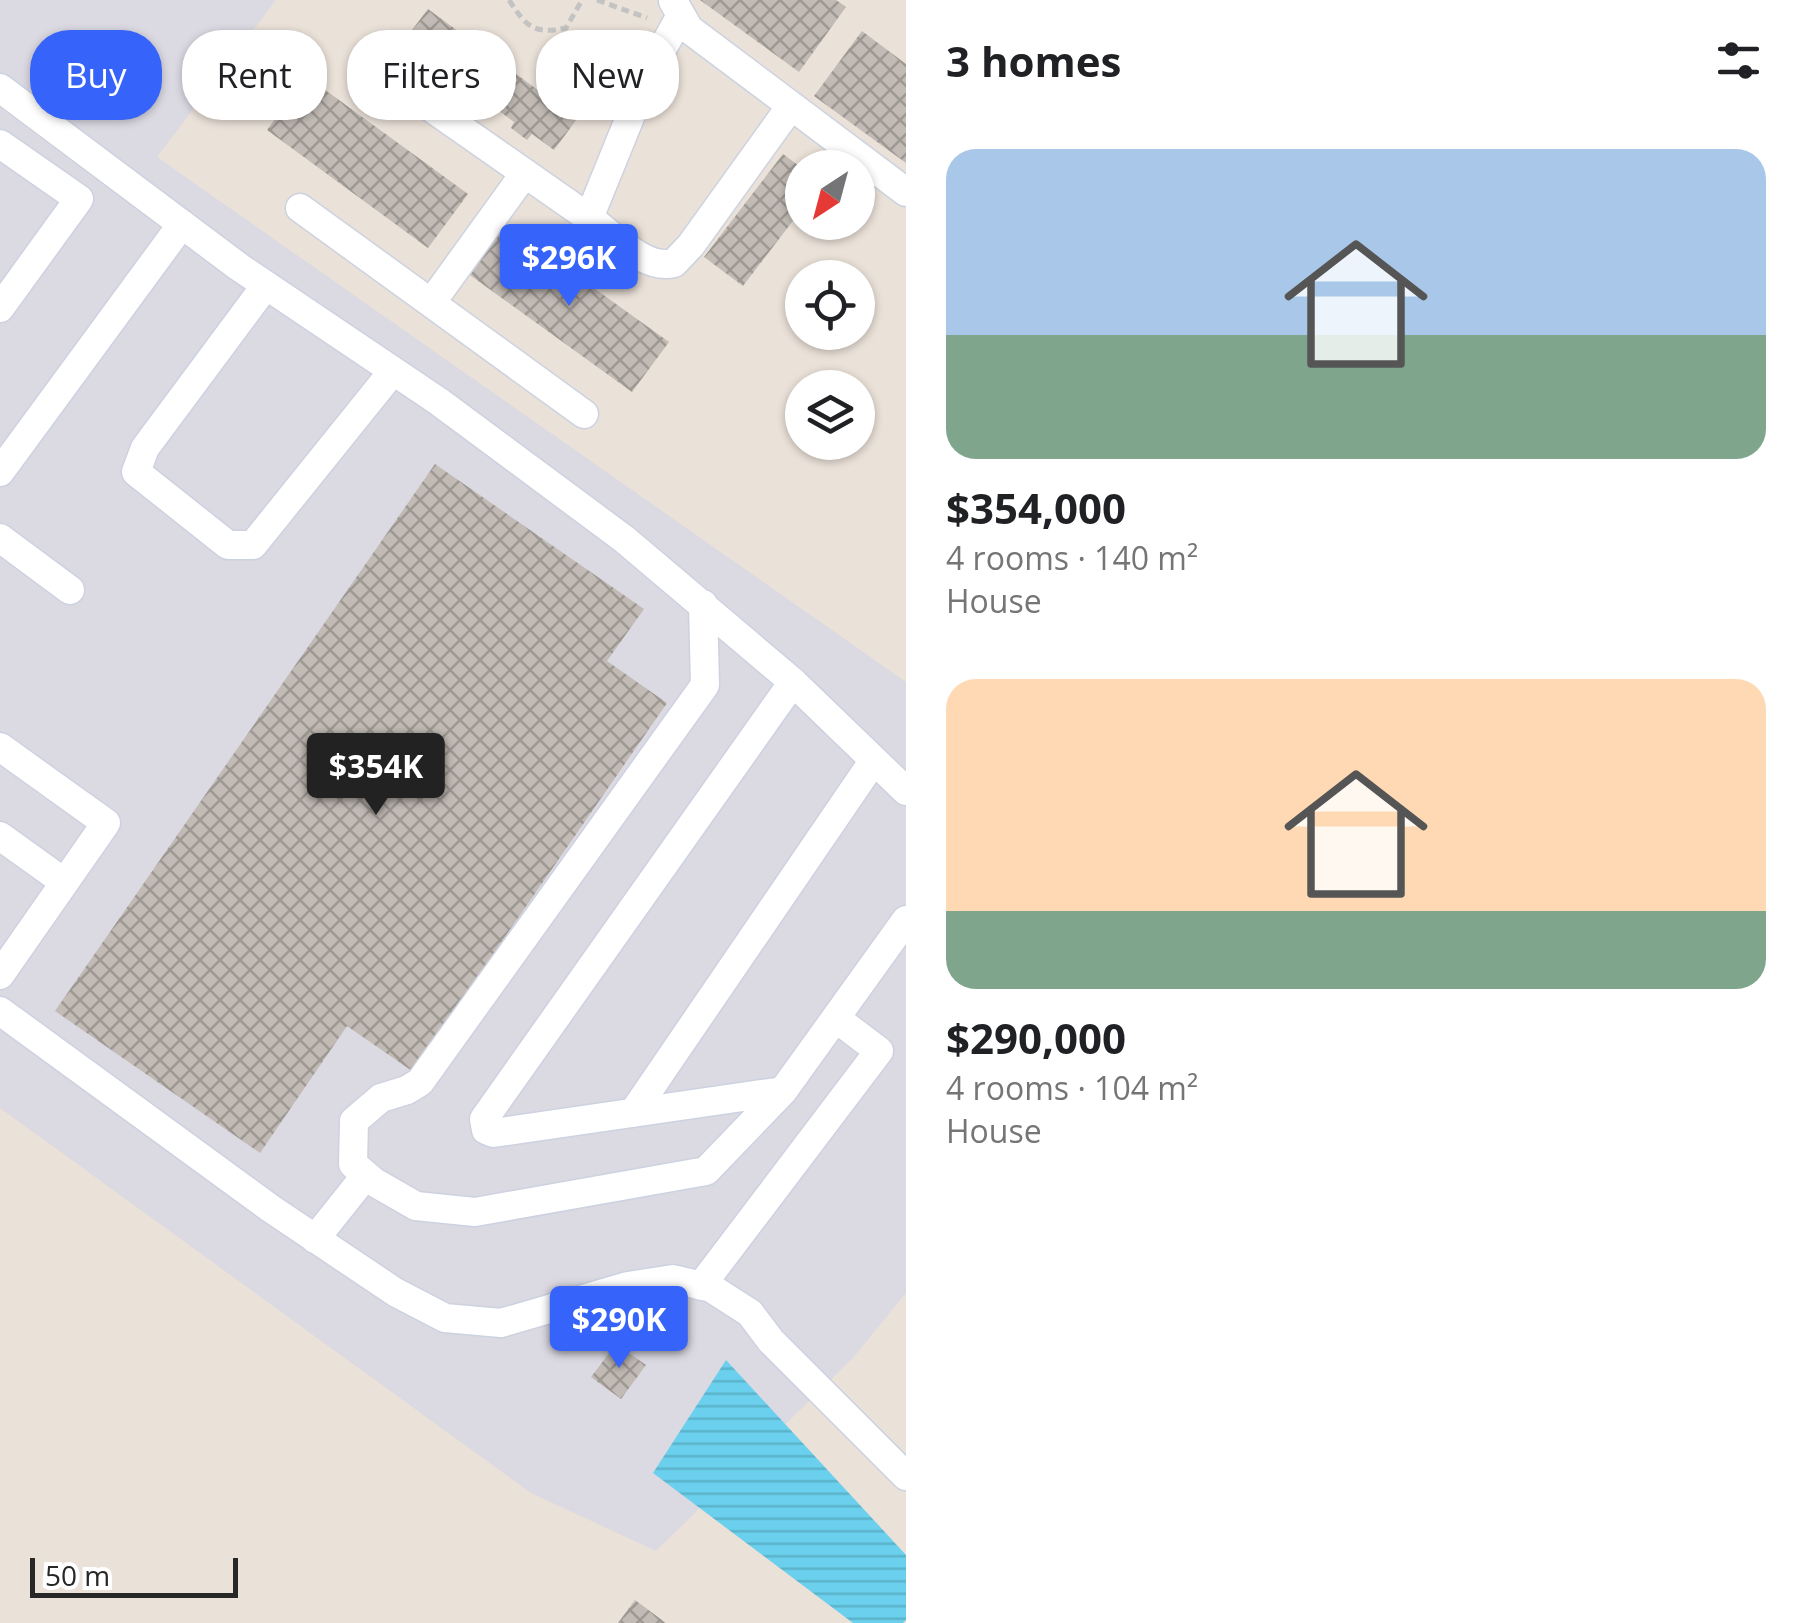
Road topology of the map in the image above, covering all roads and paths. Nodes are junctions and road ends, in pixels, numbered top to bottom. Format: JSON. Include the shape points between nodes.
{"nodes":[{"id":1,"x":509,"y":0,"type":"edge"},
{"id":2,"x":582,"y":0,"type":"edge"},
{"id":3,"x":597,"y":0,"type":"edge"},
{"id":4,"x":675,"y":15,"type":"edge"},
{"id":5,"x":0,"y":88,"type":"edge"},
{"id":6,"x":791,"y":106,"type":"junction"},
{"id":7,"x":449,"y":120,"type":"edge"},
{"id":8,"x":0,"y":144,"type":"edge"},
{"id":9,"x":525,"y":173,"type":"junction"},
{"id":10,"x":906,"y":192,"type":"edge"},
{"id":11,"x":300,"y":208,"type":"dead end"},
{"id":12,"x":589,"y":218,"type":"junction"},
{"id":13,"x":182,"y":224,"type":"junction"},
{"id":14,"x":266,"y":285,"type":"junction"},
{"id":15,"x":431,"y":303,"type":"junction"},
{"id":16,"x":0,"y":308,"type":"edge"},
{"id":17,"x":393,"y":371,"type":"junction"},
{"id":18,"x":584,"y":414,"type":"dead end"},
{"id":19,"x":0,"y":472,"type":"edge"},
{"id":20,"x":0,"y":538,"type":"edge"},
{"id":21,"x":70,"y":590,"type":"dead end"},
{"id":22,"x":704,"y":604,"type":"junction"},
{"id":23,"x":793,"y":682,"type":"junction"},
{"id":24,"x":0,"y":747,"type":"edge"},
{"id":25,"x":874,"y":760,"type":"junction"},
{"id":26,"x":906,"y":791,"type":"edge"},
{"id":27,"x":0,"y":836,"type":"edge"},
{"id":28,"x":64,"y":882,"type":"junction"},
{"id":29,"x":906,"y":920,"type":"edge"},
{"id":30,"x":5,"y":956,"type":"edge"},
{"id":31,"x":0,"y":1011,"type":"edge"},
{"id":32,"x":838,"y":1019,"type":"junction"},
{"id":33,"x":783,"y":1091,"type":"junction"},
{"id":34,"x":633,"y":1112,"type":"junction"},
{"id":35,"x":366,"y":1176,"type":"junction"},
{"id":36,"x":315,"y":1239,"type":"junction"},
{"id":37,"x":701,"y":1286,"type":"junction"},
{"id":38,"x":906,"y":1476,"type":"edge"}],
"edges":[{"from":1,"to":2,"type":"path","via":[[525,24],[548,32],[566,28]]},
{"from":3,"to":4,"type":"path"},
{"from":4,"to":6,"type":"street"},
{"from":4,"to":12,"type":"street"},
{"from":5,"to":13,"type":"street"},
{"from":6,"to":10,"type":"street"},
{"from":6,"to":12,"type":"street","via":[[674,263],[656,264]]},
{"from":7,"to":9,"type":"street"},
{"from":8,"to":16,"type":"street","via":[[80,199]]},
{"from":9,"to":12,"type":"street"},
{"from":9,"to":15,"type":"street"},
{"from":11,"to":15,"type":"street"},
{"from":13,"to":14,"type":"street"},
{"from":13,"to":19,"type":"street"},
{"from":14,"to":17,"type":"street"},
{"from":14,"to":17,"type":"street","via":[[145,448],[136,472],[228,545],[253,545]]},
{"from":15,"to":18,"type":"street"},
{"from":17,"to":22,"type":"street"},
{"from":20,"to":21,"type":"street"},
{"from":22,"to":23,"type":"street"},
{"from":22,"to":35,"type":"street","via":[[705,685],[420,1082],[381,1098],[354,1121],[352,1164]]},
{"from":23,"to":25,"type":"street"},
{"from":23,"to":34,"type":"street","via":[[484,1118],[493,1133]]},
{"from":24,"to":28,"type":"street","via":[[106,822]]},
{"from":25,"to":26,"type":"street"},
{"from":25,"to":34,"type":"street"},
{"from":27,"to":28,"type":"street"},
{"from":28,"to":30,"type":"street"},
{"from":29,"to":32,"type":"street"},
{"from":31,"to":36,"type":"street"},
{"from":32,"to":33,"type":"street"},
{"from":32,"to":37,"type":"street","via":[[879,1052]]},
{"from":33,"to":34,"type":"street"},
{"from":33,"to":35,"type":"street","via":[[706,1171],[476,1212],[416,1206]]},
{"from":35,"to":36,"type":"street"},
{"from":36,"to":37,"type":"street","via":[[445,1318],[501,1323],[628,1286],[673,1279]]},
{"from":37,"to":38,"type":"street","via":[[750,1313]]}]}
